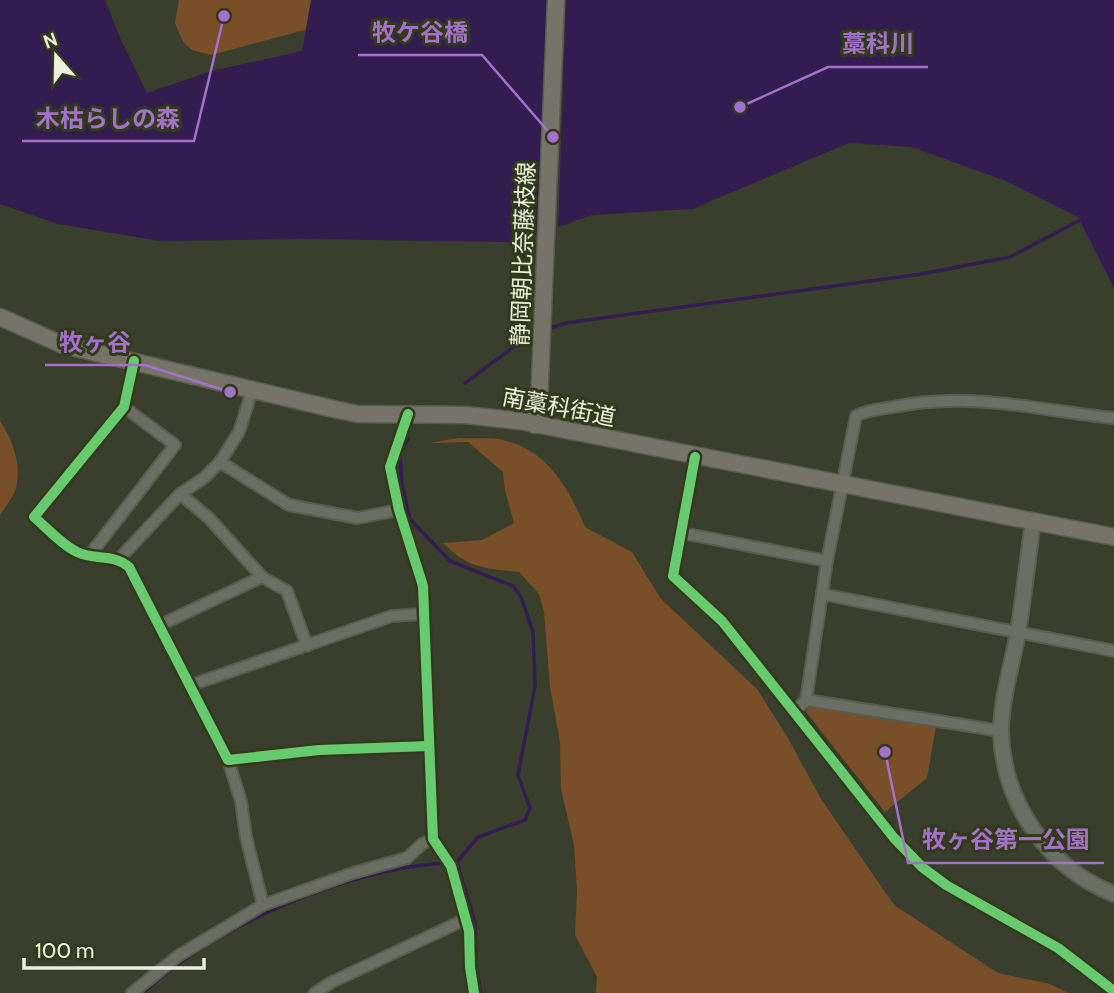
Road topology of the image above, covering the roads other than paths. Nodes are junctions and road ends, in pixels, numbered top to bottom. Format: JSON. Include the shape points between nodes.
{"nodes":[{"id":1,"x":556,"y":0,"type":"edge"},
{"id":2,"x":0,"y":317,"type":"edge"},
{"id":3,"x":134,"y":361,"type":"junction"},
{"id":4,"x":252,"y":391,"type":"junction"},
{"id":5,"x":124,"y":407,"type":"junction"},
{"id":6,"x":408,"y":414,"type":"junction"},
{"id":7,"x":1114,"y":418,"type":"edge"},
{"id":8,"x":535,"y":425,"type":"junction"},
{"id":9,"x":695,"y":457,"type":"junction"},
{"id":10,"x":220,"y":462,"type":"junction"},
{"id":11,"x":841,"y":484,"type":"junction"},
{"id":12,"x":180,"y":494,"type":"junction"},
{"id":13,"x":399,"y":510,"type":"junction"},
{"id":14,"x":1033,"y":521,"type":"junction"},
{"id":15,"x":682,"y":533,"type":"junction"},
{"id":16,"x":1114,"y":537,"type":"edge"},
{"id":17,"x":89,"y":556,"type":"junction"},
{"id":18,"x":119,"y":559,"type":"junction"},
{"id":19,"x":827,"y":561,"type":"junction"},
{"id":20,"x":262,"y":578,"type":"junction"},
{"id":21,"x":821,"y":594,"type":"junction"},
{"id":22,"x":423,"y":614,"type":"junction"},
{"id":23,"x":158,"y":626,"type":"junction"},
{"id":24,"x":1018,"y":632,"type":"junction"},
{"id":25,"x":307,"y":646,"type":"junction"},
{"id":26,"x":1114,"y":651,"type":"edge"},
{"id":27,"x":191,"y":685,"type":"junction"},
{"id":28,"x":806,"y":700,"type":"junction"},
{"id":29,"x":794,"y":712,"type":"junction"},
{"id":30,"x":1001,"y":731,"type":"junction"},
{"id":31,"x":429,"y":746,"type":"junction"},
{"id":32,"x":228,"y":760,"type":"junction"},
{"id":33,"x":433,"y":839,"type":"junction"},
{"id":34,"x":1114,"y":894,"type":"edge"},
{"id":35,"x":262,"y":905,"type":"junction"},
{"id":36,"x":466,"y":919,"type":"junction"},
{"id":37,"x":1114,"y":991,"type":"edge"},
{"id":38,"x":132,"y":993,"type":"edge"},
{"id":39,"x":315,"y":993,"type":"edge"},
{"id":40,"x":474,"y":993,"type":"edge"}],
"edges":[{"from":1,"to":8,"type":"main road","name":"静岡朝比奈藤枝線","via":[[546,275]]},
{"from":2,"to":3,"type":"main road","name":"南藁科街道","via":[[64,345]]},
{"from":3,"to":4,"type":"main road","name":"南藁科街道"},
{"from":3,"to":5,"type":"street"},
{"from":4,"to":6,"type":"main road","name":"南藁科街道","via":[[358,414]]},
{"from":4,"to":10,"type":"street","via":[[239,432]]},
{"from":5,"to":17,"type":"street","via":[[175,445]]},
{"from":5,"to":17,"type":"street","via":[[34,517],[75,551]]},
{"from":6,"to":8,"type":"main road","name":"南藁科街道","via":[[496,418]]},
{"from":6,"to":13,"type":"street","via":[[390,467]]},
{"from":7,"to":11,"type":"street","via":[[972,399],[932,400],[865,412],[856,416]]},
{"from":8,"to":9,"type":"main road","name":"南藁科街道"},
{"from":9,"to":11,"type":"main road","name":"南藁科街道"},
{"from":9,"to":15,"type":"street"},
{"from":10,"to":12,"type":"street"},
{"from":10,"to":13,"type":"street","via":[[289,505],[358,518]]},
{"from":11,"to":14,"type":"main road","name":"南藁科街道"},
{"from":11,"to":19,"type":"street"},
{"from":12,"to":18,"type":"street"},
{"from":12,"to":20,"type":"street","via":[[209,518]]},
{"from":13,"to":22,"type":"street","via":[[423,586]]},
{"from":14,"to":16,"type":"main road","name":"南藁科街道"},
{"from":14,"to":24,"type":"street"},
{"from":15,"to":19,"type":"street"},
{"from":15,"to":29,"type":"street","via":[[673,576],[722,621]]},
{"from":17,"to":18,"type":"street"},
{"from":18,"to":23,"type":"street","via":[[129,567]]},
{"from":19,"to":21,"type":"street"},
{"from":20,"to":23,"type":"street"},
{"from":20,"to":25,"type":"street","via":[[287,591]]},
{"from":21,"to":24,"type":"street"},
{"from":21,"to":28,"type":"street"},
{"from":22,"to":25,"type":"street","via":[[392,616]]},
{"from":22,"to":31,"type":"street"},
{"from":23,"to":27,"type":"street"},
{"from":24,"to":26,"type":"street"},
{"from":24,"to":30,"type":"street"},
{"from":25,"to":27,"type":"street"},
{"from":27,"to":32,"type":"street"},
{"from":28,"to":29,"type":"street"},
{"from":28,"to":30,"type":"street"},
{"from":29,"to":37,"type":"street","via":[[894,838],[922,866],[946,885],[1058,948]]},
{"from":30,"to":34,"type":"street","via":[[1011,785],[1027,822],[1066,865]]},
{"from":31,"to":32,"type":"street","via":[[319,750]]},
{"from":31,"to":33,"type":"street"},
{"from":32,"to":35,"type":"street","via":[[242,801]]},
{"from":33,"to":35,"type":"street","via":[[407,858]]},
{"from":33,"to":36,"type":"street","via":[[452,866]]},
{"from":35,"to":38,"type":"street","via":[[178,956]]},
{"from":36,"to":39,"type":"street"},
{"from":36,"to":40,"type":"street"}]}
